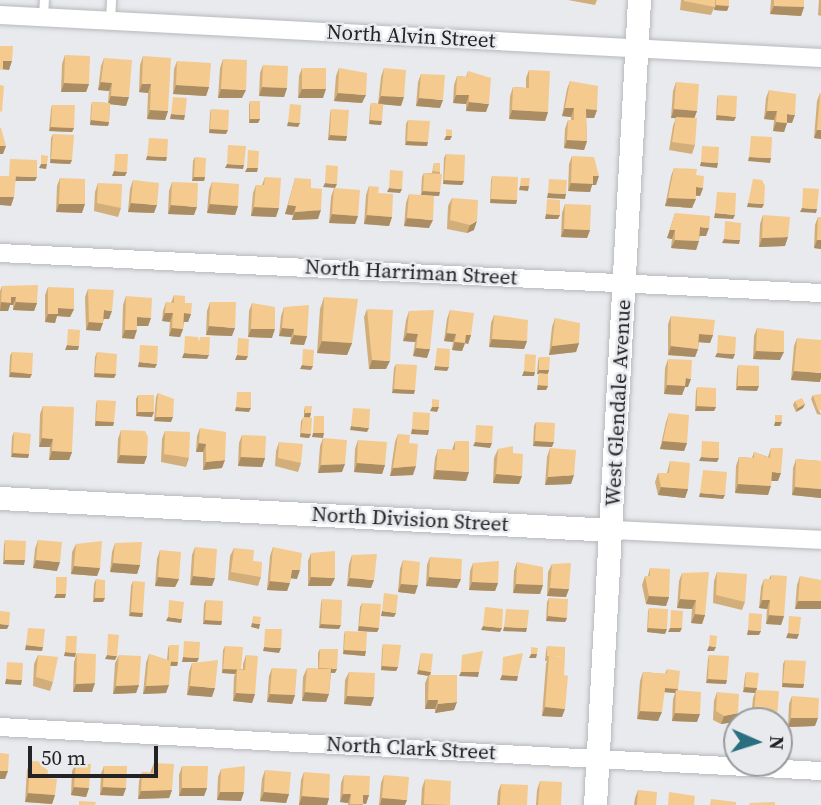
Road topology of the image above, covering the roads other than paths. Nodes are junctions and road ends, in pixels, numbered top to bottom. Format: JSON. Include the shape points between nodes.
{"nodes":[{"id":1,"x":111,"y":0,"type":"edge"},
{"id":2,"x":639,"y":0,"type":"edge"},
{"id":3,"x":44,"y":9,"type":"edge"},
{"id":4,"x":0,"y":15,"type":"edge"},
{"id":5,"x":110,"y":20,"type":"junction"},
{"id":6,"x":637,"y":47,"type":"junction"},
{"id":7,"x":821,"y":58,"type":"edge"},
{"id":8,"x":0,"y":253,"type":"edge"},
{"id":9,"x":624,"y":282,"type":"junction"},
{"id":10,"x":821,"y":293,"type":"edge"},
{"id":11,"x":0,"y":498,"type":"edge"},
{"id":12,"x":612,"y":530,"type":"junction"},
{"id":13,"x":821,"y":540,"type":"edge"},
{"id":14,"x":0,"y":727,"type":"edge"},
{"id":15,"x":597,"y":759,"type":"junction"},
{"id":16,"x":821,"y":771,"type":"edge"},
{"id":17,"x":595,"y":805,"type":"edge"}],
"edges":[{"from":1,"to":5,"type":"lane"},
{"from":2,"to":6,"type":"street","name":"West Glendale Avenue"},
{"from":3,"to":4,"type":"street","name":"North Alvin Street"},
{"from":3,"to":5,"type":"street","name":"North Alvin Street"},
{"from":5,"to":6,"type":"street","name":"North Alvin Street"},
{"from":6,"to":7,"type":"street","name":"North Alvin Street"},
{"from":6,"to":9,"type":"street","name":"West Glendale Avenue"},
{"from":8,"to":9,"type":"street","name":"North Harriman Street"},
{"from":9,"to":10,"type":"street","name":"North Harriman Street"},
{"from":9,"to":12,"type":"street","name":"West Glendale Avenue"},
{"from":11,"to":12,"type":"street","name":"North Division Street"},
{"from":12,"to":13,"type":"street","name":"North Division Street"},
{"from":12,"to":15,"type":"street","name":"West Glendale Avenue"},
{"from":14,"to":15,"type":"street","name":"North Clark Street"},
{"from":15,"to":16,"type":"street","name":"North Clark Street"},
{"from":15,"to":17,"type":"street","name":"West Glendale Avenue"}]}
